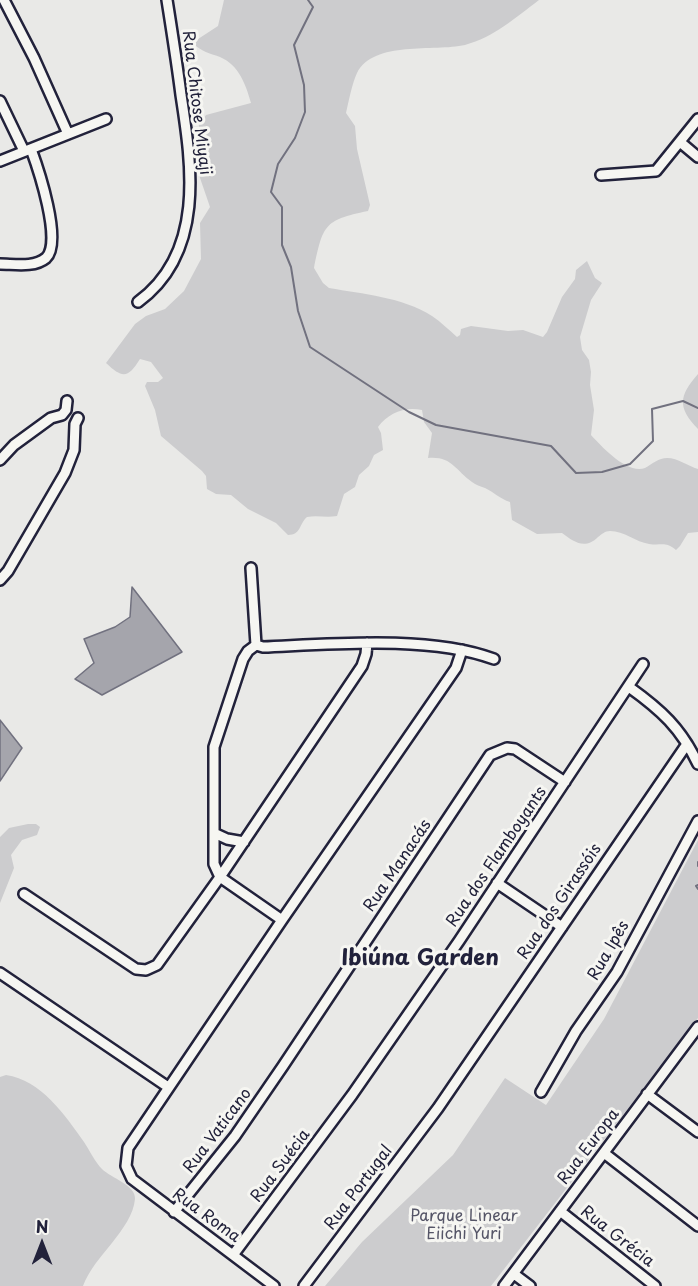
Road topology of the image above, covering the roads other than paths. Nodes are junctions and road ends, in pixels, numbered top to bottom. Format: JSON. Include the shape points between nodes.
{"nodes":[{"id":1,"x":4,"y":0,"type":"edge"},
{"id":2,"x":167,"y":0,"type":"edge"},
{"id":3,"x":0,"y":101,"type":"edge"},
{"id":4,"x":106,"y":119,"type":"dead end"},
{"id":5,"x":698,"y":119,"type":"edge"},
{"id":6,"x":68,"y":134,"type":"junction"},
{"id":7,"x":680,"y":142,"type":"junction"},
{"id":8,"x":28,"y":150,"type":"junction"},
{"id":9,"x":698,"y":157,"type":"edge"},
{"id":10,"x":0,"y":161,"type":"edge"},
{"id":11,"x":601,"y":176,"type":"dead end"},
{"id":12,"x":0,"y":264,"type":"edge"},
{"id":13,"x":138,"y":302,"type":"dead end"},
{"id":14,"x":67,"y":401,"type":"dead end"},
{"id":15,"x":78,"y":418,"type":"dead end"},
{"id":16,"x":0,"y":460,"type":"edge"},
{"id":17,"x":251,"y":568,"type":"dead end"},
{"id":18,"x":0,"y":580,"type":"edge"},
{"id":19,"x":367,"y":643,"type":"junction"},
{"id":20,"x":256,"y":645,"type":"junction"},
{"id":21,"x":462,"y":650,"type":"junction"},
{"id":22,"x":494,"y":659,"type":"dead end"},
{"id":23,"x":643,"y":664,"type":"dead end"},
{"id":24,"x":629,"y":687,"type":"junction"},
{"id":25,"x":687,"y":744,"type":"junction"},
{"id":26,"x":698,"y":764,"type":"edge"},
{"id":27,"x":565,"y":782,"type":"junction"},
{"id":28,"x":698,"y":820,"type":"edge"},
{"id":29,"x":214,"y":833,"type":"junction"},
{"id":30,"x":244,"y":842,"type":"junction"},
{"id":31,"x":220,"y":878,"type":"junction"},
{"id":32,"x":497,"y":884,"type":"junction"},
{"id":33,"x":24,"y":894,"type":"dead end"},
{"id":34,"x":282,"y":920,"type":"junction"},
{"id":35,"x":562,"y":927,"type":"junction"},
{"id":36,"x":0,"y":974,"type":"edge"},
{"id":37,"x":696,"y":1033,"type":"edge"},
{"id":38,"x":283,"y":1066,"type":"joint"},
{"id":39,"x":168,"y":1087,"type":"junction"},
{"id":40,"x":541,"y":1092,"type":"dead end"},
{"id":41,"x":647,"y":1094,"type":"junction"},
{"id":42,"x":352,"y":1095,"type":"joint"},
{"id":43,"x":438,"y":1108,"type":"joint"},
{"id":44,"x":698,"y":1132,"type":"edge"},
{"id":45,"x":604,"y":1153,"type":"junction"},
{"id":46,"x":560,"y":1211,"type":"junction"},
{"id":47,"x":174,"y":1212,"type":"junction"},
{"id":48,"x":698,"y":1226,"type":"edge"},
{"id":49,"x":233,"y":1255,"type":"junction"},
{"id":50,"x":514,"y":1274,"type":"junction"},
{"id":51,"x":274,"y":1286,"type":"edge"},
{"id":52,"x":304,"y":1286,"type":"edge"},
{"id":53,"x":504,"y":1286,"type":"edge"},
{"id":54,"x":530,"y":1286,"type":"edge"},
{"id":55,"x":655,"y":1286,"type":"edge"}],
"edges":[{"from":1,"to":6,"type":"street"},
{"from":2,"to":13,"type":"street","name":"Rua Chitose Miyaji","via":[[190,157],[190,195],[184,230],[172,264],[155,290]]},
{"from":3,"to":8,"type":"street"},
{"from":4,"to":6,"type":"street"},
{"from":5,"to":7,"type":"street"},
{"from":6,"to":8,"type":"street"},
{"from":7,"to":9,"type":"street"},
{"from":7,"to":11,"type":"street","via":[[656,171]]},
{"from":8,"to":10,"type":"street"},
{"from":8,"to":12,"type":"street","via":[[38,168],[51,246],[45,258],[32,264]]},
{"from":14,"to":16,"type":"street","via":[[62,415],[51,418]]},
{"from":15,"to":18,"type":"street","via":[[74,450],[65,473]]},
{"from":17,"to":20,"type":"street"},
{"from":19,"to":20,"type":"street"},
{"from":19,"to":21,"type":"street"},
{"from":19,"to":30,"type":"street","via":[[362,666]]},
{"from":20,"to":29,"type":"street","via":[[243,659],[214,747]]},
{"from":21,"to":22,"type":"street"},
{"from":21,"to":34,"type":"street","via":[[456,668]]},
{"from":23,"to":24,"type":"street","name":"Rua dos Flamboyants"},
{"from":24,"to":25,"type":"street","via":[[669,718]]},
{"from":24,"to":27,"type":"street","name":"Rua dos Flamboyants"},
{"from":25,"to":26,"type":"street"},
{"from":25,"to":35,"type":"street","name":"Rua dos Girassóis"},
{"from":27,"to":32,"type":"street","name":"Rua dos Flamboyants"},
{"from":27,"to":38,"type":"street","name":"Rua Manacás","via":[[515,749],[490,755]]},
{"from":28,"to":40,"type":"street","name":"Rua Ipês","via":[[617,972],[576,1031]]},
{"from":29,"to":30,"type":"street"},
{"from":29,"to":31,"type":"street","via":[[214,864]]},
{"from":30,"to":31,"type":"street"},
{"from":31,"to":33,"type":"street","via":[[160,962],[146,970],[136,969]]},
{"from":31,"to":34,"type":"street"},
{"from":32,"to":35,"type":"street"},
{"from":32,"to":42,"type":"street","name":"Rua dos Flamboyants"},
{"from":34,"to":39,"type":"street"},
{"from":35,"to":43,"type":"street","name":"Rua dos Girassóis"},
{"from":36,"to":39,"type":"street"},
{"from":37,"to":41,"type":"street","name":"Rua Europa"},
{"from":38,"to":47,"type":"street","name":"Rua Vaticano","via":[[235,1136]]},
{"from":39,"to":47,"type":"street","name":"Rua Roma","via":[[130,1143],[126,1166],[132,1179]]},
{"from":41,"to":44,"type":"street"},
{"from":41,"to":45,"type":"street","name":"Rua Europa"},
{"from":42,"to":49,"type":"street","name":"Rua Suécia"},
{"from":43,"to":52,"type":"street","name":"Rua Portugal"},
{"from":45,"to":46,"type":"street","name":"Rua Europa"},
{"from":45,"to":48,"type":"street"},
{"from":46,"to":50,"type":"street","name":"Rua Europa"},
{"from":46,"to":55,"type":"street","name":"Rua Grécia"},
{"from":47,"to":49,"type":"street","name":"Rua Roma"},
{"from":49,"to":51,"type":"street","name":"Rua Roma"},
{"from":50,"to":53,"type":"street","name":"Rua Europa"},
{"from":50,"to":54,"type":"street"}]}
